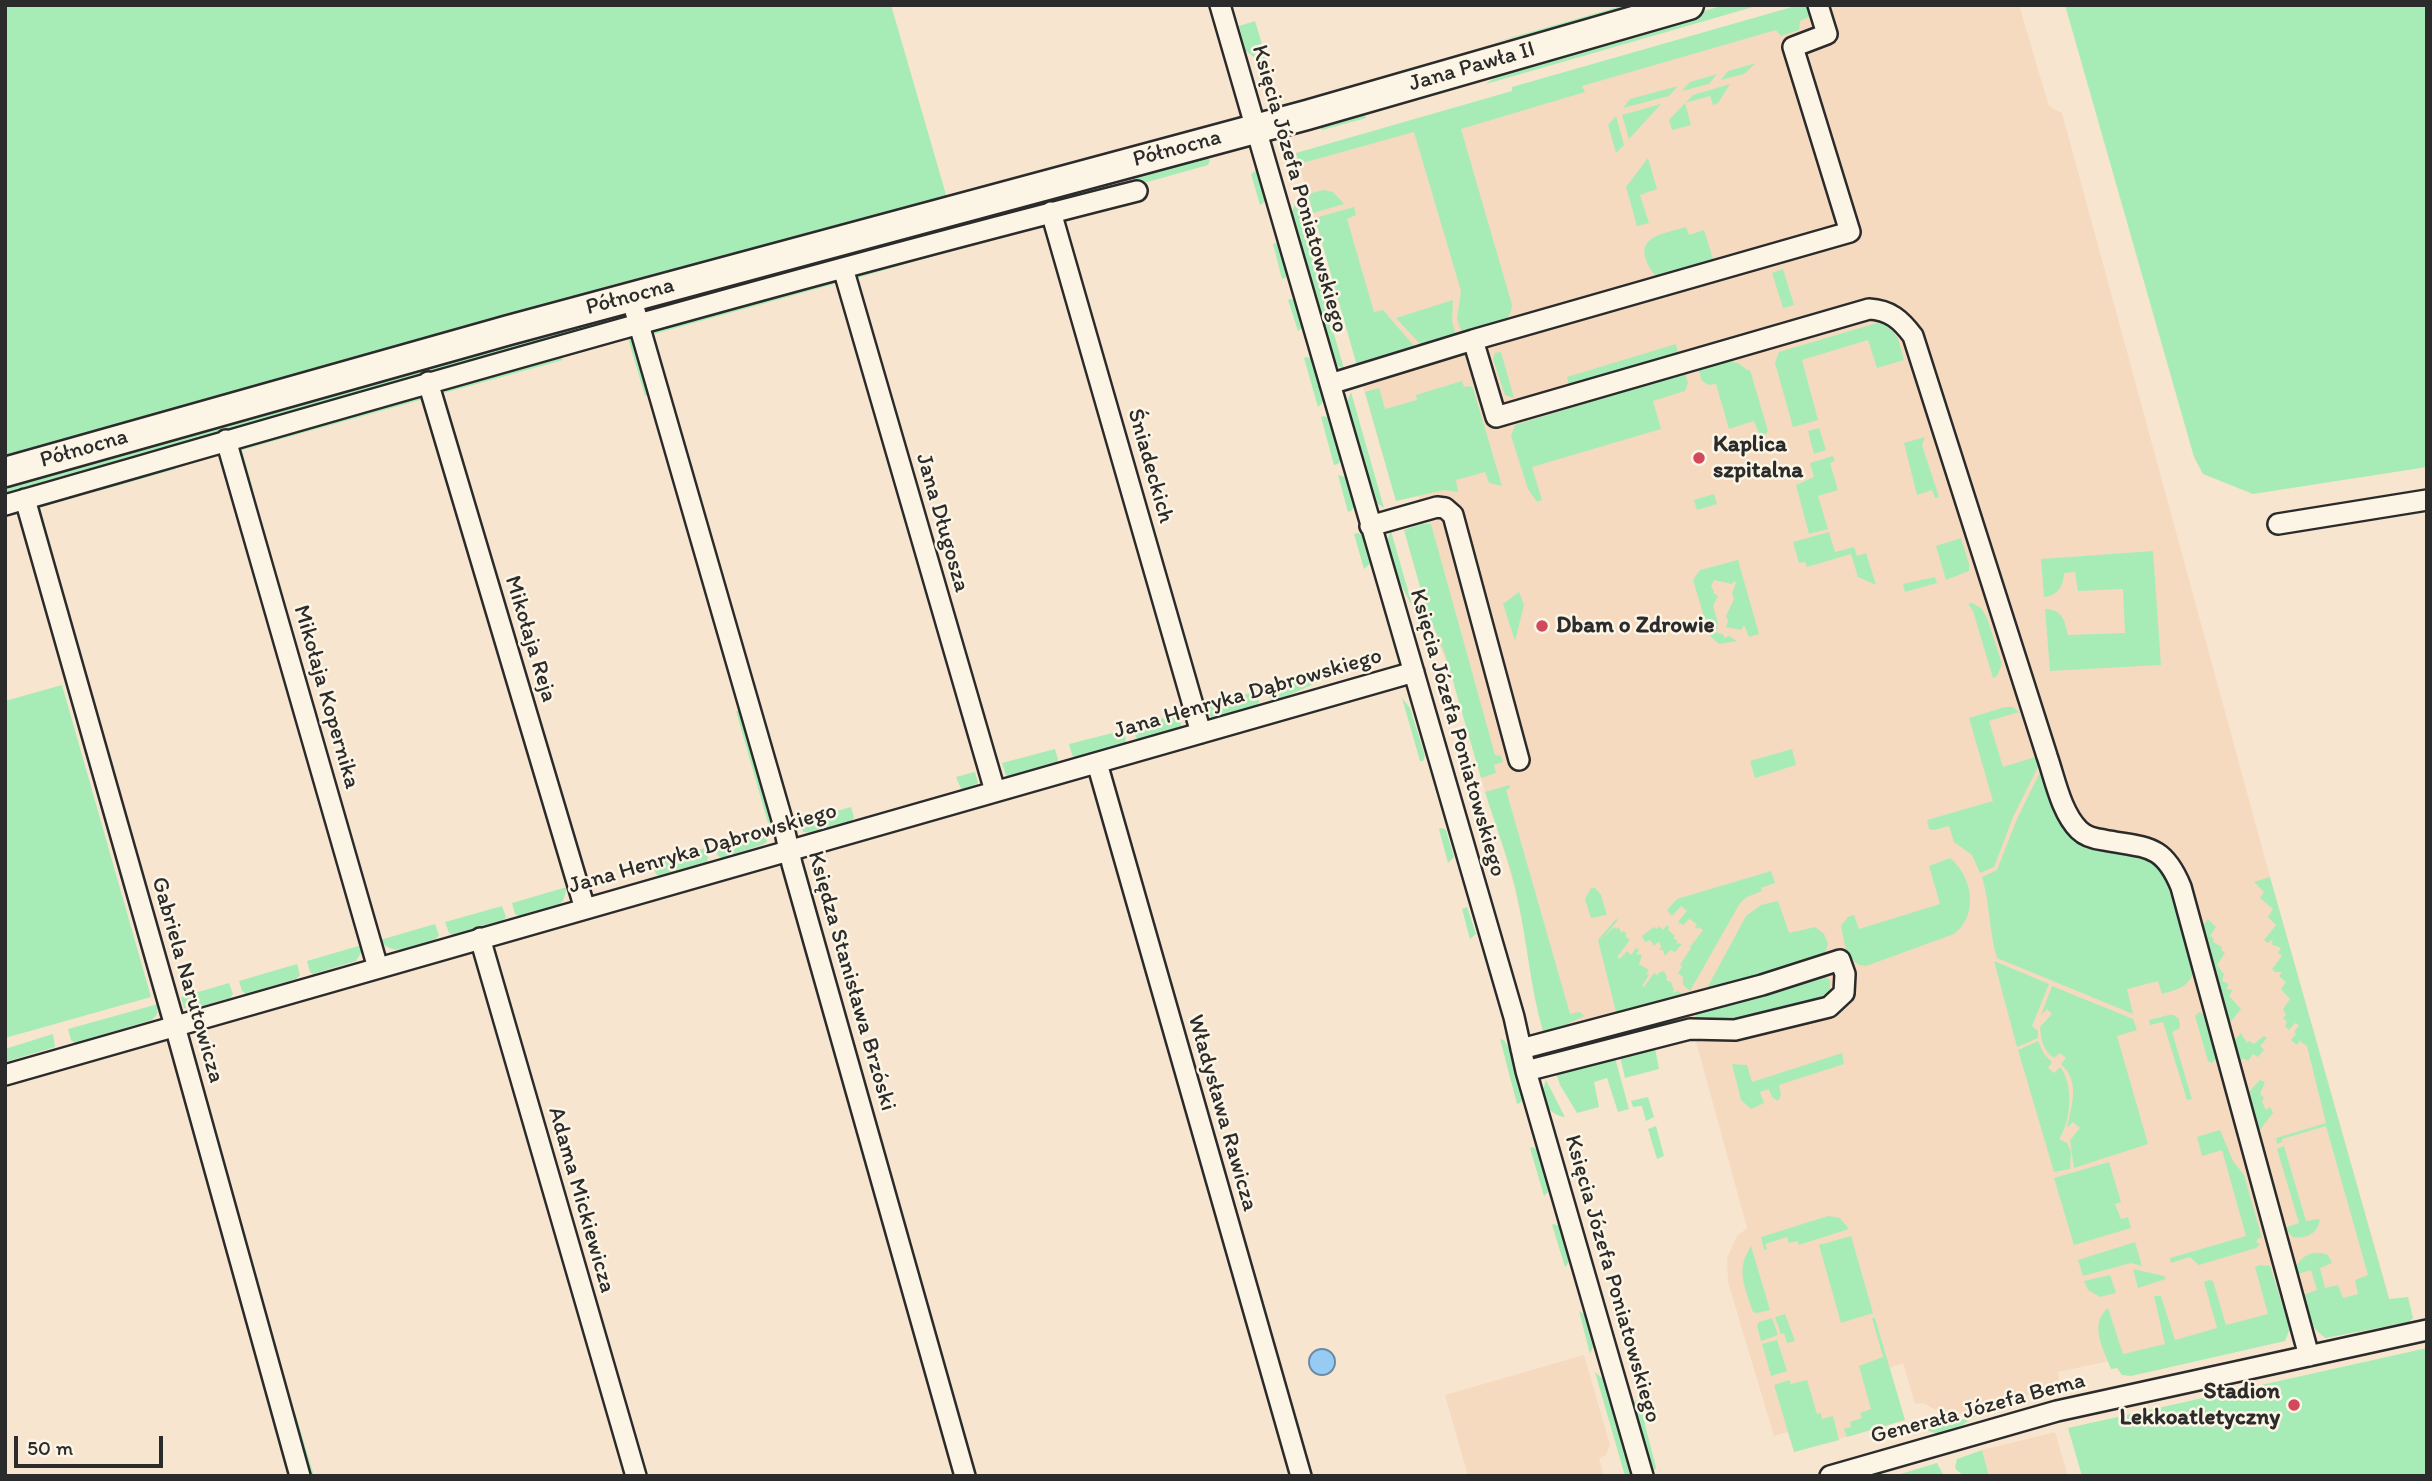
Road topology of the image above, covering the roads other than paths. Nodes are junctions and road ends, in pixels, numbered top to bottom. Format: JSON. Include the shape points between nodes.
{"nodes":[{"id":1,"x":1220,"y":5,"type":"edge"},
{"id":2,"x":1689,"y":5,"type":"edge"},
{"id":3,"x":1818,"y":5,"type":"edge"},
{"id":4,"x":1256,"y":128,"type":"junction"},
{"id":5,"x":1137,"y":191,"type":"dead end"},
{"id":6,"x":1051,"y":212,"type":"junction"},
{"id":7,"x":843,"y":268,"type":"junction"},
{"id":8,"x":631,"y":297,"type":"junction"},
{"id":9,"x":638,"y":325,"type":"junction"},
{"id":10,"x":1473,"y":341,"type":"junction"},
{"id":11,"x":428,"y":382,"type":"junction"},
{"id":12,"x":1330,"y":384,"type":"junction"},
{"id":13,"x":226,"y":440,"type":"junction"},
{"id":14,"x":5,"y":472,"type":"edge"},
{"id":15,"x":25,"y":499,"type":"junction"},
{"id":16,"x":2427,"y":500,"type":"edge"},
{"id":17,"x":5,"y":505,"type":"edge"},
{"id":18,"x":2278,"y":524,"type":"dead end"},
{"id":19,"x":1370,"y":526,"type":"junction"},
{"id":20,"x":1415,"y":672,"type":"junction"},
{"id":21,"x":1201,"y":733,"type":"junction"},
{"id":22,"x":1519,"y":760,"type":"dead end"},
{"id":23,"x":1097,"y":763,"type":"junction"},
{"id":24,"x":995,"y":791,"type":"junction"},
{"id":25,"x":788,"y":850,"type":"junction"},
{"id":26,"x":585,"y":909,"type":"junction"},
{"id":27,"x":480,"y":938,"type":"junction"},
{"id":28,"x":378,"y":968,"type":"junction"},
{"id":29,"x":175,"y":1026,"type":"junction"},
{"id":30,"x":1521,"y":1049,"type":"junction"},
{"id":31,"x":1526,"y":1071,"type":"junction"},
{"id":32,"x":5,"y":1074,"type":"edge"},
{"id":33,"x":2427,"y":1330,"type":"edge"},
{"id":34,"x":2309,"y":1356,"type":"junction"},
{"id":35,"x":300,"y":1476,"type":"edge"},
{"id":36,"x":635,"y":1476,"type":"edge"},
{"id":37,"x":965,"y":1476,"type":"edge"},
{"id":38,"x":1301,"y":1476,"type":"edge"},
{"id":39,"x":1643,"y":1476,"type":"edge"},
{"id":40,"x":1830,"y":1476,"type":"edge"}],
"edges":[{"from":1,"to":4,"type":"street","name":"Księcia Józefa Poniatowskiego"},
{"from":2,"to":4,"type":"main road","name":"Jana Pawła II"},
{"from":3,"to":10,"type":"street","via":[[1827,34],[1793,47],[1850,232]]},
{"from":4,"to":8,"type":"main road","name":"Północna"},
{"from":4,"to":12,"type":"street","name":"Księcia Józefa Poniatowskiego"},
{"from":5,"to":6,"type":"street","name":"Północna"},
{"from":6,"to":7,"type":"street","name":"Północna"},
{"from":6,"to":21,"type":"street","name":"Śniadeckich"},
{"from":7,"to":9,"type":"street","name":"Północna"},
{"from":7,"to":24,"type":"street","name":"Jana Długosza"},
{"from":8,"to":9,"type":"street","name":"Księdza Stanisława Brzóski"},
{"from":8,"to":14,"type":"main road","name":"Północna"},
{"from":9,"to":11,"type":"street","name":"Północna"},
{"from":9,"to":25,"type":"street","name":"Księdza Stanisława Brzóski"},
{"from":10,"to":12,"type":"street"},
{"from":10,"to":34,"type":"street","via":[[1496,416],[1869,309],[1885,310],[1905,325],[1913,336],[2068,816],[2082,833],[2163,856],[2181,887]]},
{"from":11,"to":13,"type":"street","name":"Północna"},
{"from":11,"to":26,"type":"street","name":"Mikołaja Reja"},
{"from":12,"to":19,"type":"street","name":"Księcia Józefa Poniatowskiego"},
{"from":13,"to":15,"type":"street","name":"Północna"},
{"from":13,"to":28,"type":"street","name":"Mikołaja Kopernika"},
{"from":15,"to":17,"type":"street","name":"Północna"},
{"from":15,"to":29,"type":"street","name":"Gabriela Narutowicza"},
{"from":16,"to":18,"type":"street"},
{"from":19,"to":20,"type":"street","name":"Księcia Józefa Poniatowskiego"},
{"from":19,"to":22,"type":"street","via":[[1437,507],[1453,515]]},
{"from":20,"to":21,"type":"street","name":"Jana Henryka Dąbrowskiego"},
{"from":20,"to":30,"type":"street","name":"Księcia Józefa Poniatowskiego"},
{"from":21,"to":23,"type":"street","name":"Jana Henryka Dąbrowskiego"},
{"from":23,"to":24,"type":"street","name":"Jana Henryka Dąbrowskiego"},
{"from":23,"to":38,"type":"street","name":"Władysława Rawicza"},
{"from":24,"to":25,"type":"street","name":"Jana Henryka Dąbrowskiego"},
{"from":25,"to":26,"type":"street","name":"Jana Henryka Dąbrowskiego"},
{"from":25,"to":37,"type":"street","name":"Księdza Stanisława Brzóski"},
{"from":26,"to":27,"type":"street","name":"Jana Henryka Dąbrowskiego"},
{"from":27,"to":28,"type":"street","name":"Jana Henryka Dąbrowskiego"},
{"from":27,"to":36,"type":"street","name":"Adama Mickiewicza"},
{"from":28,"to":29,"type":"street","name":"Jana Henryka Dąbrowskiego"},
{"from":29,"to":32,"type":"street","name":"Jana Henryka Dąbrowskiego"},
{"from":29,"to":35,"type":"street","name":"Gabriela Narutowicza"},
{"from":30,"to":31,"type":"street","name":"Księcia Józefa Poniatowskiego"},
{"from":30,"to":31,"type":"street","via":[[1840,960],[1845,975],[1843,993],[1829,1007],[1735,1030],[1689,1029]]},
{"from":31,"to":39,"type":"street","name":"Księcia Józefa Poniatowskiego"},
{"from":33,"to":34,"type":"street","name":"Generała Józefa Bema"},
{"from":34,"to":40,"type":"street","name":"Generała Józefa Bema","via":[[2057,1411]]}]}
